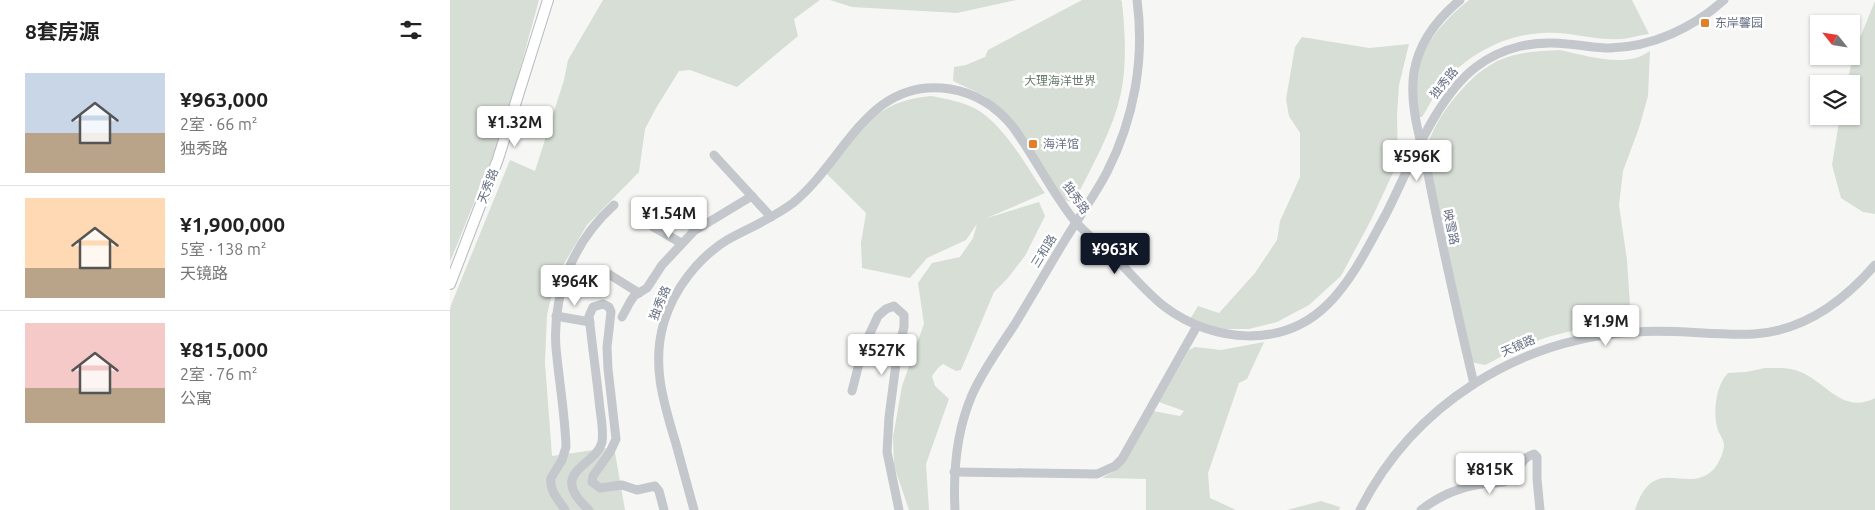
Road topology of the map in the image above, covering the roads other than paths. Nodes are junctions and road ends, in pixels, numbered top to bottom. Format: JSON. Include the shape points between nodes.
{"nodes":[{"id":1,"x":548,"y":0,"type":"edge"},
{"id":2,"x":1137,"y":0,"type":"edge"},
{"id":3,"x":1460,"y":0,"type":"edge"},
{"id":4,"x":1724,"y":0,"type":"edge"},
{"id":5,"x":1422,"y":143,"type":"junction"},
{"id":6,"x":714,"y":155,"type":"dead end"},
{"id":7,"x":752,"y":196,"type":"junction"},
{"id":8,"x":614,"y":204,"type":"dead end"},
{"id":9,"x":771,"y":217,"type":"junction"},
{"id":10,"x":1076,"y":222,"type":"junction"},
{"id":11,"x":652,"y":226,"type":"dead end"},
{"id":12,"x":681,"y":243,"type":"junction"},
{"id":13,"x":1875,"y":265,"type":"edge"},
{"id":14,"x":607,"y":273,"type":"dead end"},
{"id":15,"x":450,"y":284,"type":"edge"},
{"id":16,"x":639,"y":293,"type":"junction"},
{"id":17,"x":556,"y":316,"type":"junction"},
{"id":18,"x":622,"y":317,"type":"dead end"},
{"id":19,"x":590,"y":322,"type":"junction"},
{"id":20,"x":1197,"y":326,"type":"junction"},
{"id":21,"x":1474,"y":384,"type":"junction"},
{"id":22,"x":852,"y":391,"type":"dead end"},
{"id":23,"x":954,"y":472,"type":"junction"},
{"id":24,"x":565,"y":510,"type":"edge"},
{"id":25,"x":589,"y":510,"type":"edge"},
{"id":26,"x":664,"y":510,"type":"edge"},
{"id":27,"x":694,"y":510,"type":"edge"},
{"id":28,"x":899,"y":510,"type":"edge"},
{"id":29,"x":956,"y":510,"type":"edge"},
{"id":30,"x":1360,"y":510,"type":"edge"},
{"id":31,"x":1421,"y":510,"type":"edge"},
{"id":32,"x":1540,"y":510,"type":"edge"}],
"edges":[{"from":1,"to":15,"type":"main road","name":"天秀路","via":[[498,159]]},
{"from":2,"to":10,"type":"street","name":"三和路","via":[[1140,54],[1136,91],[1107,172]]},
{"from":3,"to":5,"type":"street","name":"映雪路","via":[[1431,30],[1416,62],[1413,95]]},
{"from":4,"to":5,"type":"street","name":"独秀路","via":[[1692,23],[1649,42],[1609,48],[1540,43],[1493,56],[1455,86]]},
{"from":5,"to":20,"type":"street","name":"独秀路","via":[[1354,270],[1339,292],[1316,314],[1287,330],[1258,336],[1229,335]]},
{"from":5,"to":21,"type":"street","name":"映雪路"},
{"from":6,"to":7,"type":"street"},
{"from":7,"to":9,"type":"street"},
{"from":7,"to":12,"type":"street","via":[[704,224]]},
{"from":8,"to":17,"type":"street","via":[[592,227],[576,254],[562,288]]},
{"from":9,"to":10,"type":"street","name":"独秀路","via":[[804,192],[873,111],[907,92],[938,88],[972,95],[1002,115]]},
{"from":9,"to":27,"type":"street","name":"独秀路","via":[[720,245],[701,261],[676,294],[664,323],[658,355],[661,391]]},
{"from":10,"to":20,"type":"street","name":"独秀路","via":[[1154,298]]},
{"from":10,"to":23,"type":"street","name":"三和路","via":[[972,395],[960,435]]},
{"from":11,"to":12,"type":"street"},
{"from":12,"to":16,"type":"street","via":[[647,288]]},
{"from":13,"to":21,"type":"street","name":"天镜路","via":[[1834,305],[1785,328],[1755,334],[1658,331],[1591,337],[1523,357]]},
{"from":14,"to":16,"type":"street"},
{"from":16,"to":18,"type":"street"},
{"from":17,"to":19,"type":"street"},
{"from":17,"to":24,"type":"street","via":[[566,447],[550,482]]},
{"from":19,"to":25,"type":"street","via":[[602,443],[572,480],[574,491]]},
{"from":19,"to":26,"type":"street","via":[[593,307],[603,304],[610,309],[608,369],[616,435],[592,482],[600,488],[622,485],[637,490],[655,486]]},
{"from":20,"to":23,"type":"street","via":[[1136,437],[1116,466],[1097,474]]},
{"from":21,"to":30,"type":"street","name":"天镜路","via":[[1437,412],[1408,441],[1376,482]]},
{"from":22,"to":28,"type":"street","via":[[863,348],[878,316],[894,306],[904,315],[904,327],[896,356],[887,452]]},
{"from":23,"to":29,"type":"street","name":"三和路"},
{"from":31,"to":32,"type":"street","via":[[1445,494],[1506,480],[1525,458],[1534,454],[1537,457]]}]}
